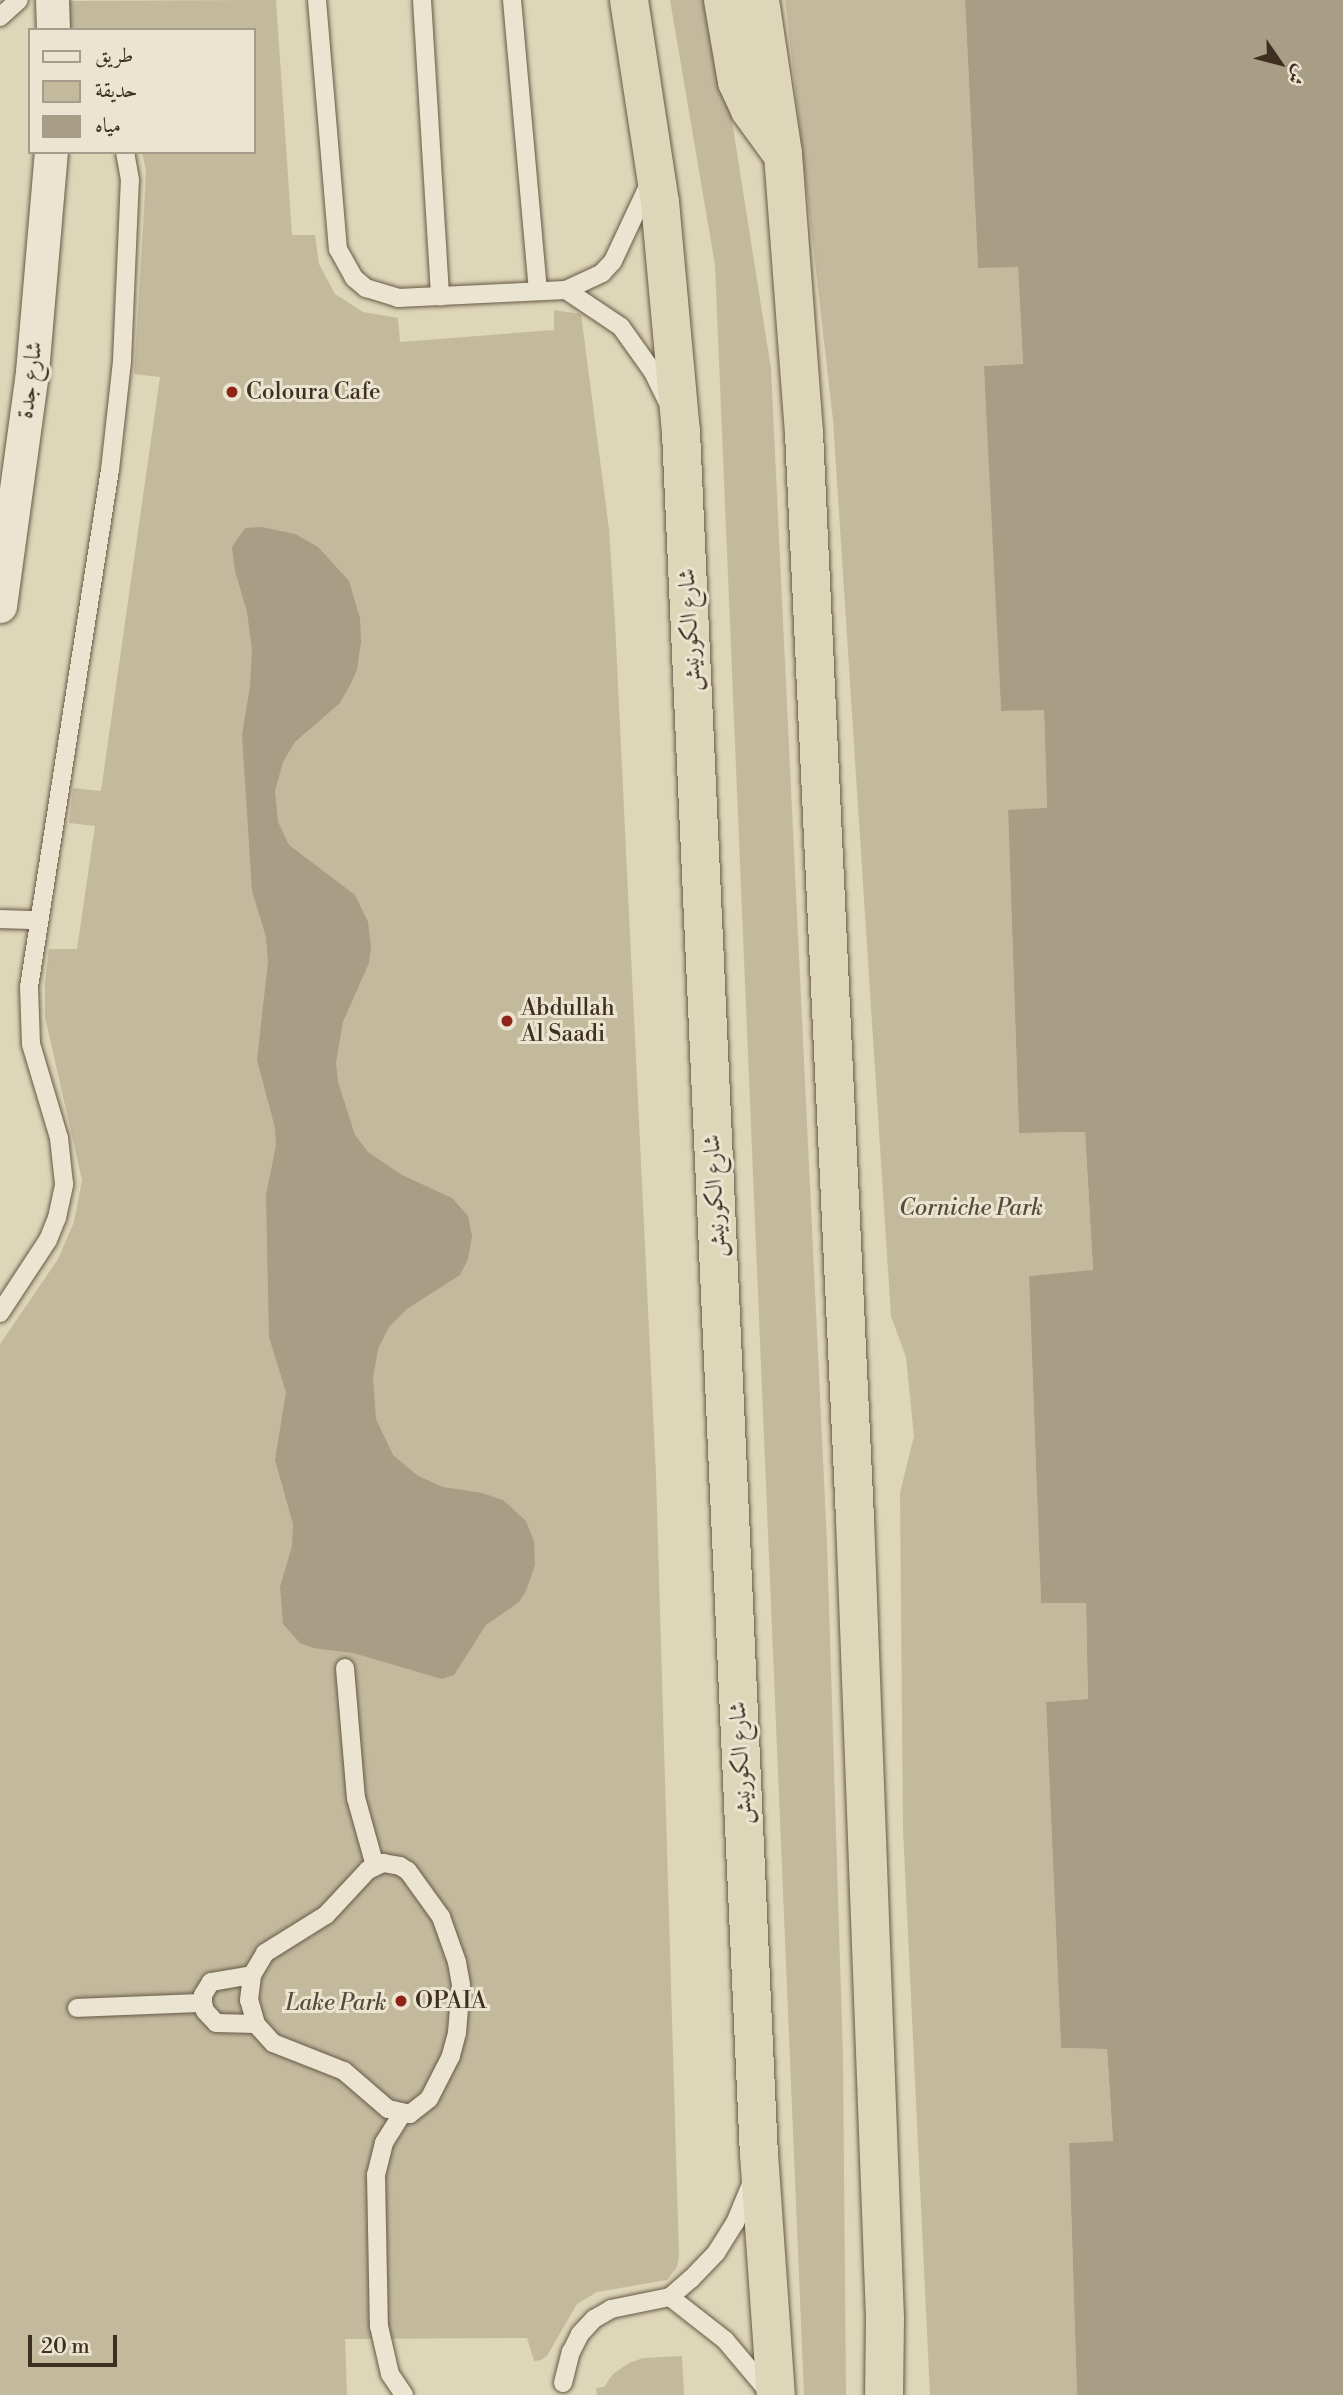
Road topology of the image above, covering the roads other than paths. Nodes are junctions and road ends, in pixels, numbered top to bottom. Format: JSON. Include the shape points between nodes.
{"nodes":[{"id":1,"x":19,"y":0,"type":"edge"},
{"id":2,"x":52,"y":0,"type":"edge"},
{"id":3,"x":317,"y":0,"type":"edge"},
{"id":4,"x":422,"y":0,"type":"edge"},
{"id":5,"x":512,"y":0,"type":"edge"},
{"id":6,"x":629,"y":0,"type":"edge"},
{"id":7,"x":723,"y":0,"type":"edge"},
{"id":8,"x":760,"y":0,"type":"edge"},
{"id":9,"x":1,"y":15,"type":"edge"},
{"id":10,"x":53,"y":28,"type":"edge"},
{"id":11,"x":51,"y":154,"type":"edge"},
{"id":12,"x":125,"y":154,"type":"edge"},
{"id":13,"x":782,"y":154,"type":"junction"},
{"id":14,"x":655,"y":171,"type":"junction"},
{"id":15,"x":566,"y":290,"type":"junction"},
{"id":16,"x":538,"y":291,"type":"junction"},
{"id":17,"x":440,"y":296,"type":"junction"},
{"id":18,"x":681,"y":432,"type":"junction"},
{"id":19,"x":0,"y":606,"type":"edge"},
{"id":20,"x":0,"y":919,"type":"edge"},
{"id":21,"x":37,"y":920,"type":"junction"},
{"id":22,"x":0,"y":1313,"type":"edge"},
{"id":23,"x":345,"y":1668,"type":"dead end"},
{"id":24,"x":375,"y":1866,"type":"junction"},
{"id":25,"x":252,"y":1975,"type":"junction"},
{"id":26,"x":203,"y":2003,"type":"junction"},
{"id":27,"x":77,"y":2008,"type":"dead end"},
{"id":28,"x":256,"y":2024,"type":"junction"},
{"id":29,"x":402,"y":2115,"type":"junction"},
{"id":30,"x":759,"y":2154,"type":"junction"},
{"id":31,"x":670,"y":2297,"type":"junction"},
{"id":32,"x":885,"y":2318,"type":"junction"},
{"id":33,"x":563,"y":2383,"type":"dead end"},
{"id":34,"x":404,"y":2395,"type":"edge"},
{"id":35,"x":773,"y":2395,"type":"edge"},
{"id":36,"x":884,"y":2395,"type":"edge"},
{"id":37,"x":905,"y":2395,"type":"edge"}],
"edges":[{"from":1,"to":9,"type":"lane"},
{"from":2,"to":10,"type":"street"},
{"from":3,"to":17,"type":"lane","via":[[335,233],[344,264],[354,278],[380,294]]},
{"from":4,"to":17,"type":"lane"},
{"from":5,"to":16,"type":"lane"},
{"from":6,"to":14,"type":"highway","name":"شارع الكورنيش"},
{"from":7,"to":13,"type":"highway","via":[[737,82],[750,110]]},
{"from":8,"to":13,"type":"highway"},
{"from":11,"to":19,"type":"street","name":"شارع جدة","via":[[32,372]]},
{"from":12,"to":21,"type":"lane","via":[[130,180],[116,415],[99,550]]},
{"from":13,"to":32,"type":"highway","via":[[809,529]]},
{"from":14,"to":15,"type":"lane","via":[[613,261],[602,273]]},
{"from":14,"to":18,"type":"highway","name":"شارع الكورنيش"},
{"from":15,"to":16,"type":"lane"},
{"from":15,"to":18,"type":"lane","via":[[621,327],[653,372]]},
{"from":16,"to":17,"type":"lane"},
{"from":18,"to":30,"type":"highway","name":"شارع الكورنيش"},
{"from":20,"to":21,"type":"lane"},
{"from":21,"to":22,"type":"lane","via":[[29,987],[31,1044],[59,1138],[64,1184],[48,1240]]},
{"from":23,"to":24,"type":"lane","via":[[356,1798]]},
{"from":24,"to":25,"type":"lane","via":[[326,1915],[274,1944]]},
{"from":24,"to":29,"type":"lane","via":[[400,1866],[428,1896],[450,1939],[461,1985],[457,2033],[441,2078],[417,2110]]},
{"from":25,"to":26,"type":"lane","via":[[211,1982]]},
{"from":25,"to":28,"type":"lane","via":[[249,2000]]},
{"from":26,"to":27,"type":"lane"},
{"from":26,"to":28,"type":"lane","via":[[216,2023]]},
{"from":28,"to":29,"type":"lane","via":[[272,2043],[344,2071],[388,2109]]},
{"from":29,"to":34,"type":"lane","via":[[384,2143],[376,2175],[379,2326],[390,2374]]},
{"from":30,"to":31,"type":"lane","via":[[735,2223],[716,2253]]},
{"from":30,"to":35,"type":"highway","name":"شارع الكورنيش"},
{"from":31,"to":33,"type":"lane","via":[[611,2309],[594,2319],[571,2352]]},
{"from":31,"to":35,"type":"lane","via":[[725,2340]]},
{"from":32,"to":36,"type":"highway"},
{"from":32,"to":37,"type":"highway"}]}
